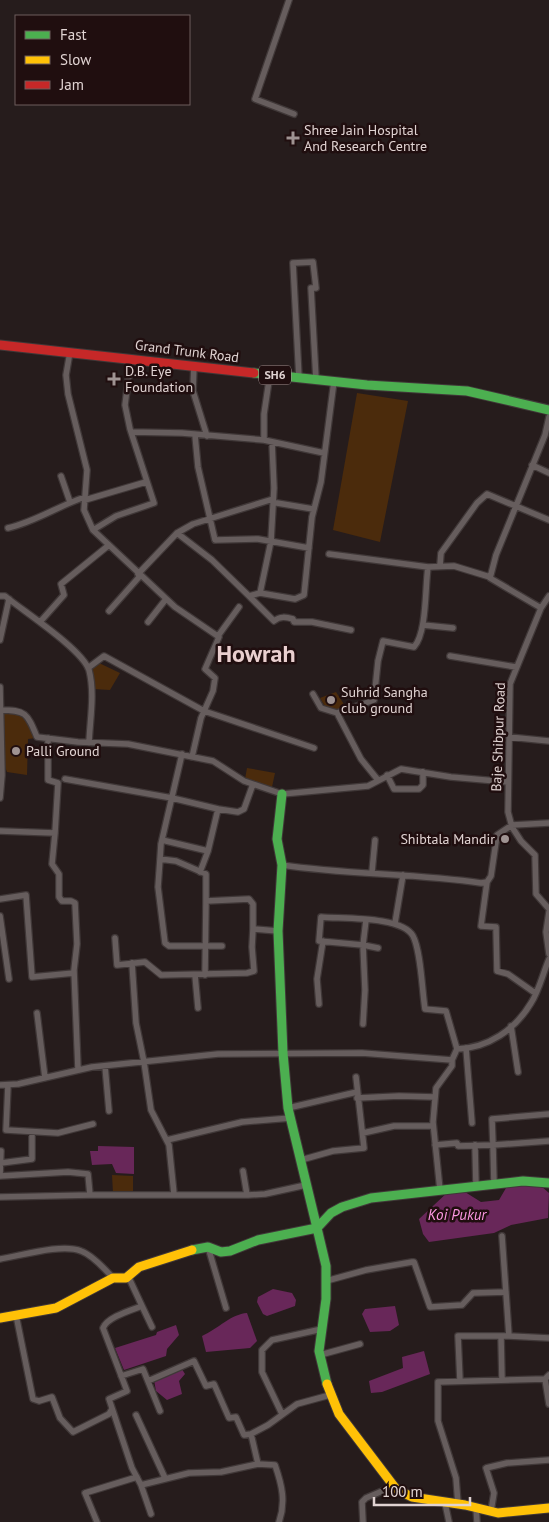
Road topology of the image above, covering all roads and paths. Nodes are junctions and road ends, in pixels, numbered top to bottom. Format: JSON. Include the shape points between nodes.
{"nodes":[{"id":1,"x":288,"y":0,"type":"edge"},
{"id":2,"x":294,"y":114,"type":"dead end"},
{"id":3,"x":0,"y":346,"type":"edge"},
{"id":4,"x":70,"y":352,"type":"junction"},
{"id":5,"x":131,"y":358,"type":"junction"},
{"id":6,"x":194,"y":365,"type":"junction"},
{"id":7,"x":270,"y":374,"type":"junction"},
{"id":8,"x":299,"y":378,"type":"junction"},
{"id":9,"x":316,"y":380,"type":"junction"},
{"id":10,"x":334,"y":381,"type":"junction"},
{"id":11,"x":548,"y":410,"type":"edge"},
{"id":12,"x":131,"y":432,"type":"junction"},
{"id":13,"x":195,"y":435,"type":"junction"},
{"id":14,"x":207,"y":436,"type":"junction"},
{"id":15,"x":264,"y":440,"type":"junction"},
{"id":16,"x":272,"y":442,"type":"junction"},
{"id":17,"x":324,"y":453,"type":"junction"},
{"id":18,"x":532,"y":464,"type":"junction"},
{"id":19,"x":549,"y":473,"type":"edge"},
{"id":20,"x":61,"y":476,"type":"dead end"},
{"id":21,"x":146,"y":482,"type":"junction"},
{"id":22,"x":85,"y":499,"type":"junction"},
{"id":23,"x":275,"y":501,"type":"junction"},
{"id":24,"x":70,"y":502,"type":"junction"},
{"id":25,"x":517,"y":506,"type":"junction"},
{"id":26,"x":313,"y":509,"type":"junction"},
{"id":27,"x":211,"y":518,"type":"junction"},
{"id":28,"x":549,"y":520,"type":"edge"},
{"id":29,"x":8,"y":528,"type":"dead end"},
{"id":30,"x":93,"y":530,"type":"junction"},
{"id":31,"x":177,"y":533,"type":"junction"},
{"id":32,"x":271,"y":541,"type":"junction"},
{"id":33,"x":108,"y":545,"type":"junction"},
{"id":34,"x":309,"y":548,"type":"junction"},
{"id":35,"x":328,"y":554,"type":"dead end"},
{"id":36,"x":440,"y":565,"type":"junction"},
{"id":37,"x":428,"y":567,"type":"junction"},
{"id":38,"x":139,"y":575,"type":"junction"},
{"id":39,"x":490,"y":577,"type":"junction"},
{"id":40,"x":260,"y":593,"type":"junction"},
{"id":41,"x":0,"y":596,"type":"edge"},
{"id":42,"x":249,"y":596,"type":"junction"},
{"id":43,"x":549,"y":596,"type":"edge"},
{"id":44,"x":166,"y":599,"type":"junction"},
{"id":45,"x":10,"y":600,"type":"junction"},
{"id":46,"x":239,"y":607,"type":"dead end"},
{"id":47,"x":541,"y":608,"type":"junction"},
{"id":48,"x":109,"y":611,"type":"dead end"},
{"id":49,"x":40,"y":622,"type":"junction"},
{"id":50,"x":148,"y":622,"type":"dead end"},
{"id":51,"x":422,"y":625,"type":"junction"},
{"id":52,"x":453,"y":628,"type":"dead end"},
{"id":53,"x":351,"y":630,"type":"dead end"},
{"id":54,"x":218,"y":636,"type":"junction"},
{"id":55,"x":0,"y":640,"type":"edge"},
{"id":56,"x":450,"y":656,"type":"dead end"},
{"id":57,"x":516,"y":667,"type":"junction"},
{"id":58,"x":88,"y":668,"type":"junction"},
{"id":59,"x":0,"y":687,"type":"edge"},
{"id":60,"x":313,"y":694,"type":"dead end"},
{"id":61,"x":1,"y":710,"type":"edge"},
{"id":62,"x":204,"y":711,"type":"junction"},
{"id":63,"x":337,"y":713,"type":"junction"},
{"id":64,"x":509,"y":736,"type":"junction"},
{"id":65,"x":48,"y":738,"type":"junction"},
{"id":66,"x":549,"y":741,"type":"edge"},
{"id":67,"x":89,"y":743,"type":"junction"},
{"id":68,"x":314,"y":748,"type":"dead end"},
{"id":69,"x":182,"y":754,"type":"junction"},
{"id":70,"x":192,"y":757,"type":"junction"},
{"id":71,"x":423,"y":772,"type":"junction"},
{"id":72,"x":387,"y":775,"type":"junction"},
{"id":73,"x":65,"y":779,"type":"dead end"},
{"id":74,"x":378,"y":780,"type":"junction"},
{"id":75,"x":508,"y":782,"type":"junction"},
{"id":76,"x":253,"y":784,"type":"junction"},
{"id":77,"x":282,"y":794,"type":"junction"},
{"id":78,"x":0,"y":798,"type":"edge"},
{"id":79,"x":172,"y":798,"type":"junction"},
{"id":80,"x":218,"y":809,"type":"junction"},
{"id":81,"x":549,"y":823,"type":"edge"},
{"id":82,"x":512,"y":825,"type":"junction"},
{"id":83,"x":0,"y":831,"type":"edge"},
{"id":84,"x":55,"y":833,"type":"junction"},
{"id":85,"x":162,"y":840,"type":"junction"},
{"id":86,"x":375,"y":840,"type":"dead end"},
{"id":87,"x":208,"y":851,"type":"junction"},
{"id":88,"x":160,"y":859,"type":"junction"},
{"id":89,"x":282,"y":865,"type":"junction"},
{"id":90,"x":200,"y":872,"type":"junction"},
{"id":91,"x":372,"y":872,"type":"junction"},
{"id":92,"x":403,"y":875,"type":"junction"},
{"id":93,"x":487,"y":882,"type":"junction"},
{"id":94,"x":0,"y":899,"type":"edge"},
{"id":95,"x":206,"y":901,"type":"junction"},
{"id":96,"x":549,"y":910,"type":"edge"},
{"id":97,"x":0,"y":916,"type":"edge"},
{"id":98,"x":366,"y":920,"type":"junction"},
{"id":99,"x":395,"y":923,"type":"junction"},
{"id":100,"x":253,"y":929,"type":"junction"},
{"id":101,"x":278,"y":931,"type":"junction"},
{"id":102,"x":114,"y":938,"type":"dead end"},
{"id":103,"x":323,"y":941,"type":"junction"},
{"id":104,"x":206,"y":945,"type":"junction"},
{"id":105,"x":222,"y":946,"type":"dead end"},
{"id":106,"x":363,"y":946,"type":"junction"},
{"id":107,"x":378,"y":948,"type":"dead end"},
{"id":108,"x":548,"y":952,"type":"edge"},
{"id":109,"x":549,"y":959,"type":"edge"},
{"id":110,"x":132,"y":963,"type":"junction"},
{"id":111,"x":74,"y":973,"type":"junction"},
{"id":112,"x":195,"y":975,"type":"junction"},
{"id":113,"x":205,"y":975,"type":"junction"},
{"id":114,"x":9,"y":978,"type":"dead end"},
{"id":115,"x":535,"y":993,"type":"junction"},
{"id":116,"x":318,"y":1004,"type":"dead end"},
{"id":117,"x":198,"y":1008,"type":"dead end"},
{"id":118,"x":37,"y":1013,"type":"dead end"},
{"id":119,"x":363,"y":1024,"type":"dead end"},
{"id":120,"x":511,"y":1026,"type":"junction"},
{"id":121,"x":466,"y":1048,"type":"junction"},
{"id":122,"x":457,"y":1049,"type":"junction"},
{"id":123,"x":282,"y":1053,"type":"junction"},
{"id":124,"x":452,"y":1060,"type":"junction"},
{"id":125,"x":144,"y":1062,"type":"junction"},
{"id":126,"x":105,"y":1066,"type":"junction"},
{"id":127,"x":78,"y":1069,"type":"junction"},
{"id":128,"x":518,"y":1072,"type":"dead end"},
{"id":129,"x":356,"y":1077,"type":"dead end"},
{"id":130,"x":45,"y":1078,"type":"junction"},
{"id":131,"x":0,"y":1085,"type":"edge"},
{"id":132,"x":8,"y":1085,"type":"junction"},
{"id":133,"x":357,"y":1095,"type":"junction"},
{"id":134,"x":435,"y":1097,"type":"junction"},
{"id":135,"x":288,"y":1108,"type":"junction"},
{"id":136,"x":109,"y":1111,"type":"dead end"},
{"id":137,"x":549,"y":1114,"type":"edge"},
{"id":138,"x":291,"y":1118,"type":"junction"},
{"id":139,"x":472,"y":1123,"type":"dead end"},
{"id":140,"x":93,"y":1124,"type":"dead end"},
{"id":141,"x":433,"y":1126,"type":"junction"},
{"id":142,"x":32,"y":1132,"type":"junction"},
{"id":143,"x":363,"y":1133,"type":"junction"},
{"id":144,"x":167,"y":1140,"type":"junction"},
{"id":145,"x":549,"y":1141,"type":"edge"},
{"id":146,"x":435,"y":1145,"type":"junction"},
{"id":147,"x":475,"y":1145,"type":"junction"},
{"id":148,"x":493,"y":1145,"type":"junction"},
{"id":149,"x":1,"y":1151,"type":"dead end"},
{"id":150,"x":301,"y":1160,"type":"junction"},
{"id":151,"x":1,"y":1163,"type":"edge"},
{"id":152,"x":243,"y":1171,"type":"dead end"},
{"id":153,"x":0,"y":1176,"type":"edge"},
{"id":154,"x":549,"y":1183,"type":"edge"},
{"id":155,"x":494,"y":1184,"type":"junction"},
{"id":156,"x":306,"y":1185,"type":"junction"},
{"id":157,"x":476,"y":1186,"type":"junction"},
{"id":158,"x":440,"y":1190,"type":"junction"},
{"id":159,"x":174,"y":1194,"type":"junction"},
{"id":160,"x":90,"y":1195,"type":"junction"},
{"id":161,"x":247,"y":1195,"type":"junction"},
{"id":162,"x":0,"y":1197,"type":"edge"},
{"id":163,"x":317,"y":1228,"type":"junction"},
{"id":164,"x":502,"y":1236,"type":"dead end"},
{"id":165,"x":208,"y":1247,"type":"junction"},
{"id":166,"x":0,"y":1259,"type":"edge"},
{"id":167,"x":128,"y":1276,"type":"junction"},
{"id":168,"x":113,"y":1278,"type":"junction"},
{"id":169,"x":326,"y":1281,"type":"junction"},
{"id":170,"x":506,"y":1292,"type":"junction"},
{"id":171,"x":142,"y":1306,"type":"junction"},
{"id":172,"x":226,"y":1308,"type":"dead end"},
{"id":173,"x":1,"y":1315,"type":"edge"},
{"id":174,"x":16,"y":1315,"type":"junction"},
{"id":175,"x":152,"y":1327,"type":"dead end"},
{"id":176,"x":322,"y":1329,"type":"junction"},
{"id":177,"x":501,"y":1336,"type":"junction"},
{"id":178,"x":508,"y":1336,"type":"junction"},
{"id":179,"x":549,"y":1338,"type":"edge"},
{"id":180,"x":360,"y":1344,"type":"dead end"},
{"id":181,"x":320,"y":1355,"type":"junction"},
{"id":182,"x":121,"y":1376,"type":"junction"},
{"id":183,"x":547,"y":1376,"type":"edge"},
{"id":184,"x":460,"y":1380,"type":"junction"},
{"id":185,"x":502,"y":1380,"type":"junction"},
{"id":186,"x":148,"y":1381,"type":"junction"},
{"id":187,"x":330,"y":1395,"type":"junction"},
{"id":188,"x":549,"y":1404,"type":"edge"},
{"id":189,"x":112,"y":1409,"type":"junction"},
{"id":190,"x":160,"y":1411,"type":"dead end"},
{"id":191,"x":282,"y":1414,"type":"junction"},
{"id":192,"x":136,"y":1415,"type":"dead end"},
{"id":193,"x":251,"y":1434,"type":"junction"},
{"id":194,"x":549,"y":1460,"type":"edge"},
{"id":195,"x":258,"y":1464,"type":"junction"},
{"id":196,"x":137,"y":1477,"type":"junction"},
{"id":197,"x":165,"y":1478,"type":"junction"},
{"id":198,"x":140,"y":1485,"type":"junction"},
{"id":199,"x":394,"y":1486,"type":"junction"},
{"id":200,"x":445,"y":1503,"type":"junction"},
{"id":201,"x":458,"y":1504,"type":"junction"},
{"id":202,"x":476,"y":1507,"type":"junction"},
{"id":203,"x":549,"y":1508,"type":"edge"},
{"id":204,"x":491,"y":1511,"type":"junction"},
{"id":205,"x":151,"y":1514,"type":"dead end"},
{"id":206,"x":97,"y":1522,"type":"edge"},
{"id":207,"x":279,"y":1522,"type":"edge"},
{"id":208,"x":363,"y":1522,"type":"edge"},
{"id":209,"x":449,"y":1522,"type":"edge"},
{"id":210,"x":478,"y":1522,"type":"edge"}],
"edges":[{"from":1,"to":2,"type":"street","via":[[255,99]]},
{"from":3,"to":4,"type":"street","name":"Grand Trunk Road","number":"SH6"},
{"from":4,"to":5,"type":"street","name":"Grand Trunk Road","number":"SH6"},
{"from":4,"to":22,"type":"street","via":[[66,375],[86,470]]},
{"from":5,"to":6,"type":"street","name":"Grand Trunk Road","number":"SH6"},
{"from":5,"to":12,"type":"street","via":[[125,405]]},
{"from":6,"to":7,"type":"street","name":"Grand Trunk Road","number":"SH6"},
{"from":6,"to":14,"type":"street","via":[[193,391]]},
{"from":7,"to":8,"type":"street","name":"Grand Trunk Road","number":"SH6"},
{"from":7,"to":15,"type":"street"},
{"from":8,"to":9,"type":"street","name":"Grand Trunk Road","number":"SH6"},
{"from":8,"to":9,"type":"street","via":[[293,263],[313,262],[316,288],[311,288]]},
{"from":9,"to":10,"type":"street","name":"Grand Trunk Road","number":"SH6"},
{"from":10,"to":11,"type":"street","name":"Grand Trunk Road","number":"SH6","via":[[467,391]]},
{"from":10,"to":17,"type":"street"},
{"from":11,"to":18,"type":"street","via":[[545,435]]},
{"from":12,"to":13,"type":"street"},
{"from":12,"to":21,"type":"street"},
{"from":13,"to":14,"type":"street"},
{"from":13,"to":27,"type":"street","via":[[198,467]]},
{"from":14,"to":15,"type":"street"},
{"from":15,"to":16,"type":"street"},
{"from":16,"to":17,"type":"street"},
{"from":16,"to":23,"type":"street"},
{"from":17,"to":26,"type":"street","via":[[321,482]]},
{"from":18,"to":19,"type":"street"},
{"from":18,"to":25,"type":"street"},
{"from":20,"to":24,"type":"street"},
{"from":21,"to":22,"type":"street"},
{"from":21,"to":30,"type":"street","via":[[154,503],[116,516]]},
{"from":22,"to":24,"type":"street"},
{"from":22,"to":30,"type":"street","via":[[84,510]]},
{"from":23,"to":26,"type":"street"},
{"from":23,"to":27,"type":"street"},
{"from":23,"to":32,"type":"street"},
{"from":24,"to":29,"type":"street","via":[[24,525]]},
{"from":25,"to":28,"type":"street"},
{"from":25,"to":36,"type":"street","via":[[486,494],[441,553]]},
{"from":25,"to":39,"type":"street"},
{"from":26,"to":34,"type":"street"},
{"from":27,"to":31,"type":"street"},
{"from":27,"to":32,"type":"street","via":[[215,540]]},
{"from":30,"to":33,"type":"street"},
{"from":31,"to":38,"type":"street"},
{"from":31,"to":42,"type":"street","via":[[212,560]]},
{"from":32,"to":34,"type":"street"},
{"from":32,"to":40,"type":"street"},
{"from":33,"to":38,"type":"street"},
{"from":33,"to":49,"type":"street","via":[[61,584],[64,596]]},
{"from":34,"to":40,"type":"street","via":[[304,595],[295,599]]},
{"from":35,"to":37,"type":"street"},
{"from":36,"to":37,"type":"street"},
{"from":36,"to":39,"type":"street"},
{"from":37,"to":51,"type":"street"},
{"from":38,"to":44,"type":"street"},
{"from":38,"to":48,"type":"street"},
{"from":39,"to":47,"type":"street"},
{"from":40,"to":42,"type":"street"},
{"from":41,"to":45,"type":"street"},
{"from":42,"to":53,"type":"street","via":[[274,621],[286,618]]},
{"from":43,"to":47,"type":"street","name":"Baje Shibpur Road"},
{"from":44,"to":50,"type":"street"},
{"from":44,"to":54,"type":"street"},
{"from":45,"to":49,"type":"street"},
{"from":45,"to":55,"type":"street"},
{"from":46,"to":54,"type":"street"},
{"from":47,"to":57,"type":"street","name":"Baje Shibpur Road"},
{"from":49,"to":58,"type":"street","via":[[58,635]]},
{"from":51,"to":52,"type":"street"},
{"from":51,"to":63,"type":"street","via":[[414,647],[383,641],[374,700]]},
{"from":54,"to":62,"type":"street","via":[[205,669],[215,678]]},
{"from":56,"to":57,"type":"street"},
{"from":57,"to":64,"type":"street","name":"Baje Shibpur Road","via":[[510,684]]},
{"from":58,"to":62,"type":"street","via":[[104,656]]},
{"from":58,"to":67,"type":"street","via":[[92,695]]},
{"from":59,"to":61,"type":"street"},
{"from":60,"to":63,"type":"street","via":[[321,708]]},
{"from":61,"to":65,"type":"street","via":[[18,710],[28,716],[37,736]]},
{"from":61,"to":78,"type":"street"},
{"from":62,"to":68,"type":"street"},
{"from":62,"to":70,"type":"street"},
{"from":63,"to":74,"type":"street","via":[[361,758]]},
{"from":64,"to":66,"type":"street"},
{"from":64,"to":75,"type":"street","name":"Baje Shibpur Road"},
{"from":65,"to":67,"type":"street"},
{"from":65,"to":84,"type":"street","via":[[48,780],[58,782]]},
{"from":67,"to":69,"type":"street","via":[[128,744]]},
{"from":69,"to":70,"type":"street"},
{"from":69,"to":79,"type":"street"},
{"from":70,"to":76,"type":"street","via":[[214,761]]},
{"from":71,"to":72,"type":"street","via":[[401,769]]},
{"from":71,"to":72,"type":"street","via":[[423,785],[419,789],[394,789]]},
{"from":71,"to":75,"type":"street"},
{"from":72,"to":74,"type":"street"},
{"from":73,"to":79,"type":"street"},
{"from":74,"to":77,"type":"street","via":[[368,786]]},
{"from":75,"to":82,"type":"street","name":"Baje Shibpur Road","via":[[508,812]]},
{"from":76,"to":77,"type":"street"},
{"from":76,"to":80,"type":"street","via":[[244,810]]},
{"from":77,"to":89,"type":"street","via":[[277,839]]},
{"from":79,"to":80,"type":"street"},
{"from":79,"to":85,"type":"street"},
{"from":80,"to":87,"type":"street"},
{"from":81,"to":82,"type":"street"},
{"from":82,"to":93,"type":"street","via":[[497,835],[491,876]]},
{"from":82,"to":96,"type":"street","name":"Baje Shibpur Road","via":[[521,841],[535,855],[536,894]]},
{"from":83,"to":84,"type":"street"},
{"from":84,"to":111,"type":"street","via":[[52,864],[59,874],[59,897],[62,901],[75,903],[77,944]]},
{"from":85,"to":87,"type":"street"},
{"from":85,"to":88,"type":"street"},
{"from":86,"to":91,"type":"street"},
{"from":87,"to":90,"type":"street"},
{"from":88,"to":90,"type":"street"},
{"from":88,"to":104,"type":"street","via":[[158,887],[165,943],[169,946]]},
{"from":89,"to":91,"type":"street","via":[[326,871]]},
{"from":89,"to":101,"type":"street"},
{"from":90,"to":95,"type":"street","via":[[206,874]]},
{"from":91,"to":92,"type":"street"},
{"from":92,"to":93,"type":"street"},
{"from":92,"to":99,"type":"street"},
{"from":93,"to":115,"type":"street","via":[[481,926],[496,927],[497,971],[508,974]]},
{"from":94,"to":111,"type":"street","via":[[26,895],[32,977]]},
{"from":95,"to":100,"type":"street","via":[[249,899],[253,904]]},
{"from":95,"to":104,"type":"street"},
{"from":96,"to":108,"type":"street","name":"Baje Shibpur Road"},
{"from":97,"to":114,"type":"street"},
{"from":98,"to":99,"type":"street"},
{"from":98,"to":103,"type":"street","via":[[321,917],[319,941]]},
{"from":98,"to":106,"type":"street"},
{"from":99,"to":122,"type":"street","via":[[404,926],[413,936],[418,951],[425,1009],[446,1011]]},
{"from":100,"to":101,"type":"street"},
{"from":100,"to":113,"type":"street","via":[[254,971]]},
{"from":101,"to":123,"type":"street"},
{"from":102,"to":110,"type":"street","via":[[117,964]]},
{"from":103,"to":106,"type":"street"},
{"from":103,"to":116,"type":"street","via":[[317,979]]},
{"from":104,"to":105,"type":"street"},
{"from":104,"to":113,"type":"street"},
{"from":106,"to":107,"type":"street"},
{"from":106,"to":119,"type":"street"},
{"from":109,"to":115,"type":"street"},
{"from":110,"to":112,"type":"street","via":[[145,962],[161,975]]},
{"from":110,"to":125,"type":"street","via":[[136,1023]]},
{"from":111,"to":127,"type":"street"},
{"from":112,"to":113,"type":"street"},
{"from":112,"to":117,"type":"street"},
{"from":115,"to":120,"type":"street","via":[[531,1004]]},
{"from":118,"to":130,"type":"street"},
{"from":120,"to":121,"type":"street","via":[[497,1039]]},
{"from":120,"to":128,"type":"street"},
{"from":121,"to":122,"type":"street"},
{"from":121,"to":139,"type":"street"},
{"from":122,"to":124,"type":"street"},
{"from":123,"to":124,"type":"street","via":[[362,1053]]},
{"from":123,"to":125,"type":"street","via":[[218,1054]]},
{"from":123,"to":135,"type":"street"},
{"from":124,"to":134,"type":"street","via":[[452,1066],[436,1088]]},
{"from":125,"to":126,"type":"street"},
{"from":125,"to":144,"type":"street","via":[[151,1110]]},
{"from":126,"to":127,"type":"street"},
{"from":126,"to":136,"type":"street"},
{"from":127,"to":130,"type":"street"},
{"from":129,"to":133,"type":"street"},
{"from":130,"to":132,"type":"street"},
{"from":131,"to":132,"type":"street"},
{"from":132,"to":142,"type":"street","via":[[6,1130]]},
{"from":133,"to":134,"type":"street"},
{"from":133,"to":135,"type":"street"},
{"from":133,"to":143,"type":"street"},
{"from":134,"to":141,"type":"street"},
{"from":135,"to":138,"type":"street"},
{"from":137,"to":148,"type":"street","via":[[492,1119]]},
{"from":138,"to":144,"type":"street","via":[[242,1122]]},
{"from":138,"to":150,"type":"street"},
{"from":140,"to":142,"type":"street","via":[[58,1133]]},
{"from":141,"to":143,"type":"street","via":[[394,1126]]},
{"from":141,"to":146,"type":"street"},
{"from":142,"to":151,"type":"street","via":[[32,1159]]},
{"from":143,"to":150,"type":"street","via":[[364,1148],[334,1151]]},
{"from":144,"to":159,"type":"street"},
{"from":145,"to":148,"type":"street"},
{"from":146,"to":147,"type":"street"},
{"from":146,"to":158,"type":"street"},
{"from":147,"to":148,"type":"street"},
{"from":147,"to":157,"type":"street"},
{"from":148,"to":155,"type":"street"},
{"from":149,"to":151,"type":"street"},
{"from":150,"to":156,"type":"street"},
{"from":151,"to":153,"type":"street"},
{"from":152,"to":161,"type":"street"},
{"from":153,"to":160,"type":"street","via":[[88,1174]]},
{"from":154,"to":155,"type":"street"},
{"from":155,"to":157,"type":"street"},
{"from":156,"to":161,"type":"street"},
{"from":156,"to":163,"type":"street"},
{"from":157,"to":158,"type":"street"},
{"from":158,"to":163,"type":"street","via":[[350,1203],[331,1213]]},
{"from":159,"to":160,"type":"street"},
{"from":159,"to":161,"type":"street"},
{"from":160,"to":162,"type":"street"},
{"from":163,"to":165,"type":"street","via":[[258,1240],[230,1251],[221,1252]]},
{"from":163,"to":169,"type":"street","via":[[326,1266]]},
{"from":164,"to":170,"type":"street"},
{"from":165,"to":167,"type":"street","via":[[139,1267]]},
{"from":165,"to":172,"type":"street"},
{"from":166,"to":168,"type":"street","via":[[64,1248],[81,1250]]},
{"from":167,"to":168,"type":"street"},
{"from":167,"to":171,"type":"street"},
{"from":168,"to":174,"type":"street","via":[[56,1308]]},
{"from":169,"to":170,"type":"street","via":[[414,1262],[430,1307],[462,1305],[473,1293]]},
{"from":169,"to":176,"type":"street"},
{"from":170,"to":178,"type":"street"},
{"from":171,"to":175,"type":"street"},
{"from":171,"to":182,"type":"street","via":[[103,1325]]},
{"from":173,"to":174,"type":"street"},
{"from":174,"to":189,"type":"street","via":[[33,1399],[39,1401],[52,1397],[60,1418],[73,1432]]},
{"from":176,"to":181,"type":"street"},
{"from":176,"to":191,"type":"street","via":[[272,1340],[262,1350],[262,1372]]},
{"from":177,"to":178,"type":"street"},
{"from":177,"to":184,"type":"street","via":[[458,1336]]},
{"from":177,"to":185,"type":"street"},
{"from":178,"to":179,"type":"street"},
{"from":180,"to":181,"type":"street"},
{"from":181,"to":187,"type":"street"},
{"from":182,"to":186,"type":"street","via":[[143,1369]]},
{"from":182,"to":189,"type":"street","via":[[126,1391],[109,1399]]},
{"from":183,"to":185,"type":"street"},
{"from":183,"to":188,"type":"street"},
{"from":184,"to":185,"type":"street"},
{"from":184,"to":201,"type":"street","via":[[438,1382],[438,1421],[456,1478]]},
{"from":186,"to":190,"type":"street"},
{"from":186,"to":193,"type":"street","via":[[194,1361],[206,1386],[214,1384],[229,1418],[236,1417],[244,1435]]},
{"from":187,"to":191,"type":"street","via":[[297,1404]]},
{"from":187,"to":199,"type":"street","via":[[339,1414]]},
{"from":189,"to":196,"type":"street"},
{"from":191,"to":193,"type":"street"},
{"from":192,"to":197,"type":"street"},
{"from":193,"to":195,"type":"street"},
{"from":194,"to":204,"type":"street","via":[[486,1468],[494,1493]]},
{"from":195,"to":197,"type":"street"},
{"from":195,"to":207,"type":"street","via":[[275,1465],[284,1496]]},
{"from":196,"to":198,"type":"street"},
{"from":196,"to":206,"type":"street","via":[[85,1493]]},
{"from":197,"to":198,"type":"street"},
{"from":198,"to":205,"type":"street"},
{"from":199,"to":200,"type":"street","via":[[412,1497]]},
{"from":199,"to":208,"type":"street","via":[[362,1502]]},
{"from":200,"to":201,"type":"street"},
{"from":200,"to":209,"type":"street"},
{"from":201,"to":202,"type":"street"},
{"from":202,"to":204,"type":"street"},
{"from":202,"to":210,"type":"street"},
{"from":203,"to":204,"type":"street","via":[[513,1513]]}]}
